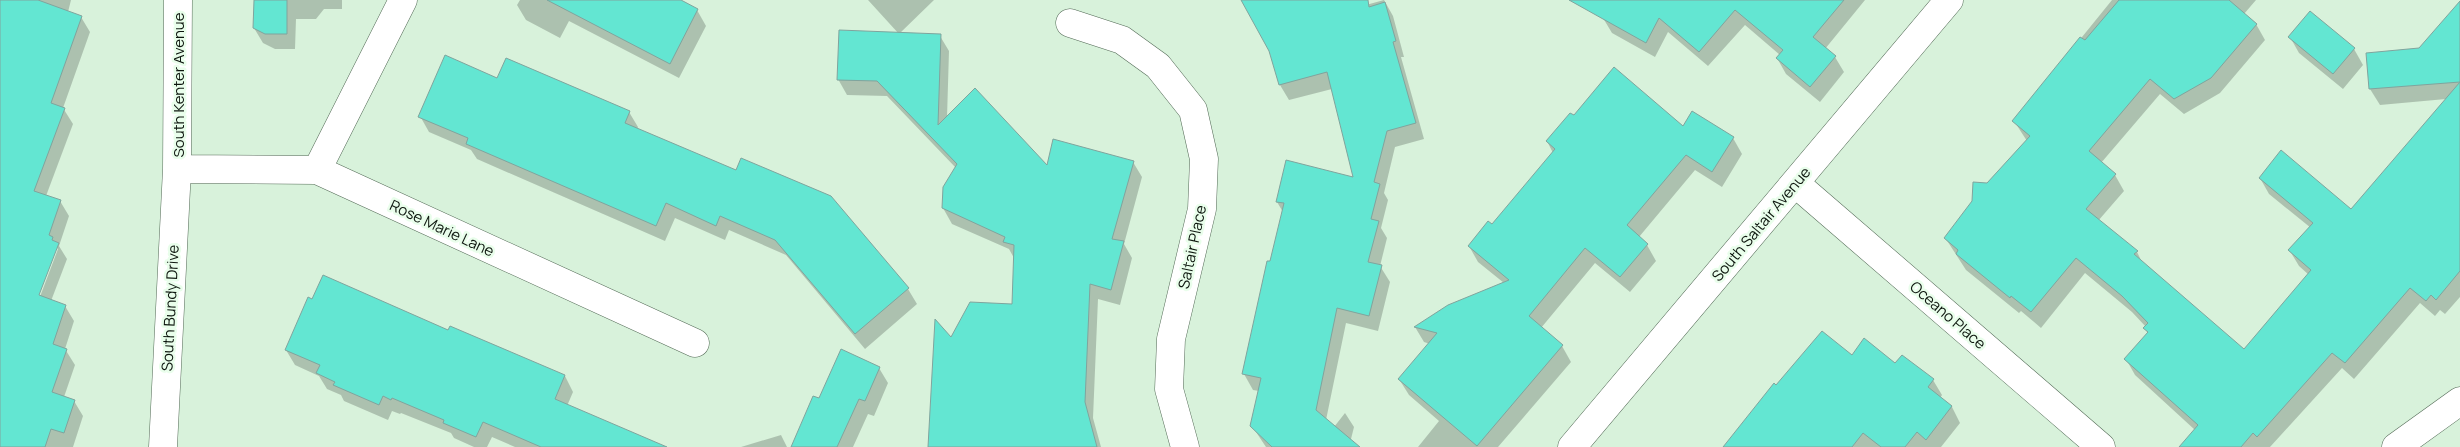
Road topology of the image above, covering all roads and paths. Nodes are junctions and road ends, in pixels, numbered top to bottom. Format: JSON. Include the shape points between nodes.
{"nodes":[{"id":1,"x":178,"y":0,"type":"edge"},
{"id":2,"x":403,"y":0,"type":"edge"},
{"id":3,"x":1948,"y":0,"type":"edge"},
{"id":4,"x":1070,"y":23,"type":"dead end"},
{"id":5,"x":177,"y":169,"type":"junction"},
{"id":6,"x":317,"y":170,"type":"junction"},
{"id":7,"x":1795,"y":183,"type":"junction"},
{"id":8,"x":695,"y":343,"type":"dead end"},
{"id":9,"x":2460,"y":401,"type":"edge"},
{"id":10,"x":163,"y":447,"type":"edge"},
{"id":11,"x":1185,"y":447,"type":"edge"},
{"id":12,"x":1572,"y":447,"type":"edge"},
{"id":13,"x":2101,"y":447,"type":"edge"},
{"id":14,"x":2396,"y":447,"type":"edge"}],
"edges":[{"from":1,"to":5,"type":"street","name":"South Kenter Avenue"},
{"from":2,"to":6,"type":"street"},
{"from":3,"to":7,"type":"street","name":"South Saltair Avenue"},
{"from":4,"to":11,"type":"street","name":"Saltair Place","via":[[1122,40],[1158,66],[1192,110],[1204,158],[1202,209],[1171,339],[1169,390]]},
{"from":5,"to":6,"type":"street","name":"Rose Marie Lane"},
{"from":5,"to":10,"type":"street","name":"South Bundy Drive"},
{"from":6,"to":8,"type":"street","name":"Rose Marie Lane"},
{"from":7,"to":12,"type":"street","name":"South Saltair Avenue"},
{"from":7,"to":13,"type":"street","name":"Oceano Place"},
{"from":9,"to":14,"type":"street"}]}
